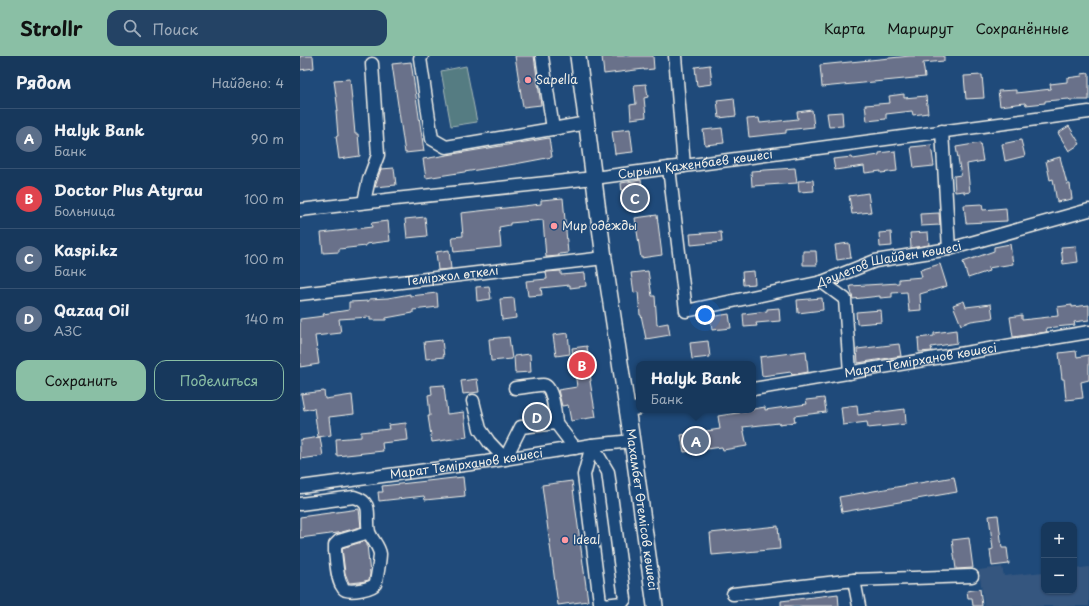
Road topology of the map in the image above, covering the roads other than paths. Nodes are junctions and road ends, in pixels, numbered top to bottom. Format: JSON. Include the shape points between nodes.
{"nodes":[{"id":1,"x":422,"y":56,"type":"edge"},
{"id":2,"x":542,"y":56,"type":"edge"},
{"id":3,"x":578,"y":56,"type":"edge"},
{"id":4,"x":675,"y":56,"type":"edge"},
{"id":5,"x":372,"y":64,"type":"dead end"},
{"id":6,"x":1089,"y":112,"type":"edge"},
{"id":7,"x":586,"y":123,"type":"junction"},
{"id":8,"x":553,"y":128,"type":"junction"},
{"id":9,"x":942,"y":131,"type":"junction"},
{"id":10,"x":684,"y":166,"type":"junction"},
{"id":11,"x":669,"y":168,"type":"junction"},
{"id":12,"x":594,"y":178,"type":"junction"},
{"id":13,"x":364,"y":202,"type":"junction"},
{"id":14,"x":300,"y":210,"type":"edge"},
{"id":15,"x":1089,"y":210,"type":"edge"},
{"id":16,"x":949,"y":249,"type":"junction"},
{"id":17,"x":604,"y":258,"type":"junction"},
{"id":18,"x":822,"y":282,"type":"junction"},
{"id":19,"x":300,"y":294,"type":"edge"},
{"id":20,"x":1089,"y":332,"type":"edge"},
{"id":21,"x":850,"y":373,"type":"junction"},
{"id":22,"x":515,"y":388,"type":"dead end"},
{"id":23,"x":756,"y":389,"type":"edge"},
{"id":24,"x":473,"y":401,"type":"dead end"},
{"id":25,"x":633,"y":409,"type":"edge"},
{"id":26,"x":556,"y":423,"type":"junction"},
{"id":27,"x":632,"y":441,"type":"junction"},
{"id":28,"x":592,"y":445,"type":"junction"},
{"id":29,"x":574,"y":448,"type":"junction"},
{"id":30,"x":505,"y":459,"type":"junction"},
{"id":31,"x":300,"y":487,"type":"edge"},
{"id":32,"x":300,"y":504,"type":"edge"},
{"id":33,"x":369,"y":532,"type":"junction"},
{"id":34,"x":972,"y":576,"type":"dead end"},
{"id":35,"x":854,"y":580,"type":"junction"},
{"id":36,"x":733,"y":594,"type":"dead end"},
{"id":37,"x":655,"y":606,"type":"edge"},
{"id":38,"x":859,"y":606,"type":"edge"}],
"edges":[{"from":1,"to":8,"type":"street","via":[[420,58],[432,139],[446,147]]},
{"from":2,"to":8,"type":"street"},
{"from":3,"to":7,"type":"main road","name":"Махамбет Өтемісов көшесі"},
{"from":4,"to":10,"type":"street"},
{"from":5,"to":13,"type":"street","via":[[378,155]]},
{"from":6,"to":9,"type":"street","name":"Сырым Қаженбаев көшесі"},
{"from":7,"to":8,"type":"street"},
{"from":7,"to":12,"type":"main road","name":"Махамбет Өтемісов көшесі"},
{"from":9,"to":10,"type":"street","name":"Сырым Қаженбаев көшесі"},
{"from":9,"to":16,"type":"street"},
{"from":10,"to":11,"type":"street","name":"Сырым Қаженбаев көшесі"},
{"from":11,"to":12,"type":"street","name":"Сырым Қаженбаев көшесі"},
{"from":11,"to":18,"type":"street","name":"Дәулетов Шайден көшесі","via":[[686,311]]},
{"from":12,"to":13,"type":"street","name":"Сырым Қаженбаев көшесі"},
{"from":12,"to":17,"type":"main road","name":"Махамбет Өтемісов көшесі"},
{"from":13,"to":14,"type":"street","name":"Сырым Қаженбаев көшесі"},
{"from":15,"to":16,"type":"street","name":"Дәулетов Шайден көшесі"},
{"from":16,"to":18,"type":"street","name":"Дәулетов Шайден көшесі","via":[[875,261]]},
{"from":17,"to":19,"type":"street","name":"Теміржол өткелі"},
{"from":17,"to":25,"type":"main road","name":"Махамбет Өтемісов көшесі"},
{"from":18,"to":21,"type":"street","via":[[845,299]]},
{"from":20,"to":21,"type":"street","name":"Марат Темірханов көшесі"},
{"from":21,"to":23,"type":"street","name":"Марат Темірханов көшесі"},
{"from":22,"to":26,"type":"street","via":[[544,385],[548,388],[551,392]]},
{"from":24,"to":30,"type":"street","via":[[480,429]]},
{"from":25,"to":27,"type":"main road","name":"Махамбет Өтемісов көшесі"},
{"from":26,"to":29,"type":"street"},
{"from":26,"to":30,"type":"street","via":[[521,427]]},
{"from":27,"to":28,"type":"street","name":"Марат Темірханов көшесі"},
{"from":27,"to":37,"type":"main road","name":"Махамбет Өтемісов көшесі"},
{"from":28,"to":28,"type":"street","via":[[584,475],[600,602],[604,605],[622,603],[624,599],[608,472]]},
{"from":28,"to":29,"type":"street","name":"Марат Темірханов көшесі"},
{"from":29,"to":30,"type":"street","name":"Марат Темірханов көшесі"},
{"from":30,"to":31,"type":"street","name":"Марат Темірханов көшесі"},
{"from":32,"to":33,"type":"street","via":[[354,497],[362,499],[367,504]]},
{"from":33,"to":33,"type":"street","via":[[338,541],[335,545],[339,583],[346,590],[371,588],[375,584],[380,556]]},
{"from":34,"to":35,"type":"street"},
{"from":35,"to":36,"type":"street"},
{"from":35,"to":38,"type":"street"}]}
